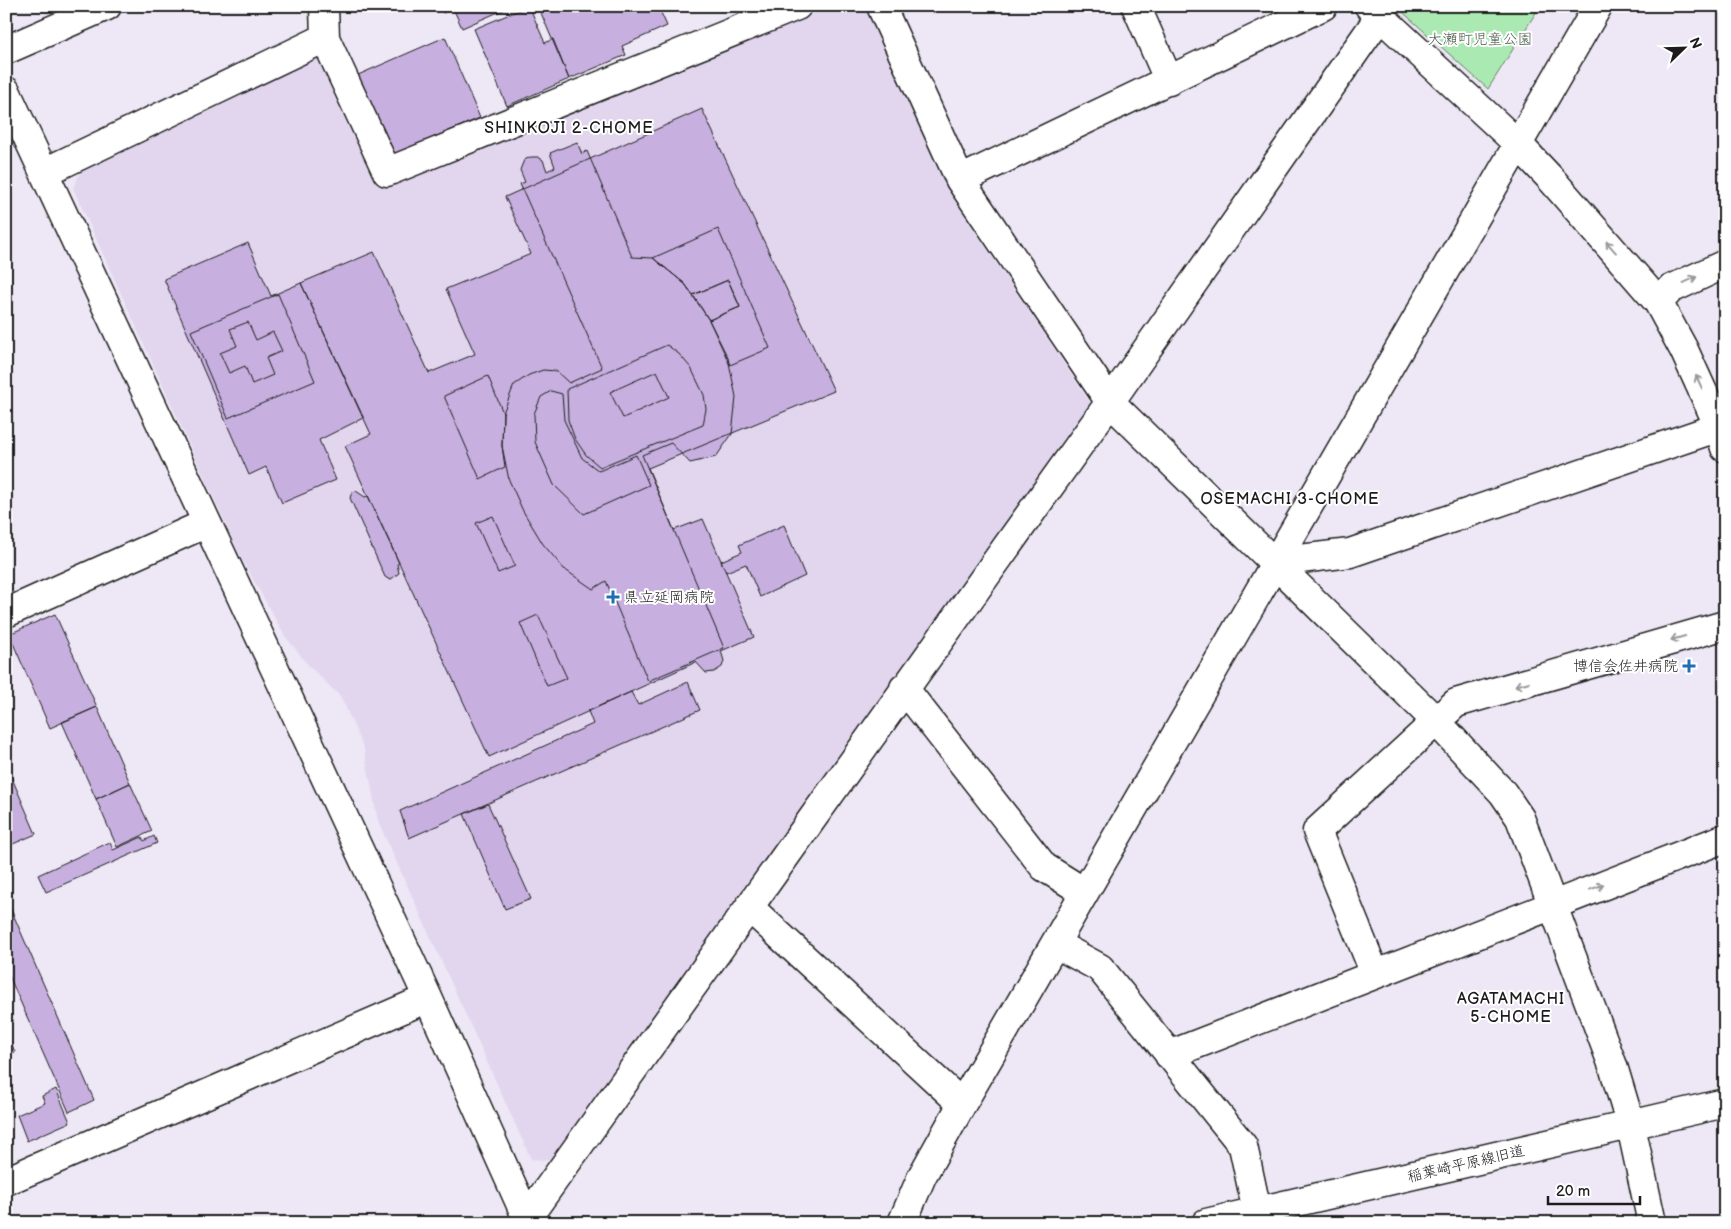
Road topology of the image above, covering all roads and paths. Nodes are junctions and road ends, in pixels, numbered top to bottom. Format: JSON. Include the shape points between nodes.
{"nodes":[{"id":1,"x":107,"y":6,"type":"edge"},
{"id":2,"x":324,"y":6,"type":"edge"},
{"id":3,"x":797,"y":6,"type":"edge"},
{"id":4,"x":882,"y":6,"type":"edge"},
{"id":5,"x":1136,"y":6,"type":"edge"},
{"id":6,"x":1323,"y":6,"type":"edge"},
{"id":7,"x":1598,"y":6,"type":"edge"},
{"id":8,"x":1374,"y":11,"type":"edge"},
{"id":9,"x":325,"y":38,"type":"junction"},
{"id":10,"x":6,"y":50,"type":"edge"},
{"id":11,"x":1169,"y":81,"type":"junction"},
{"id":12,"x":6,"y":91,"type":"edge"},
{"id":13,"x":1517,"y":143,"type":"junction"},
{"id":14,"x":44,"y":172,"type":"junction"},
{"id":15,"x":960,"y":180,"type":"junction"},
{"id":16,"x":1725,"y":264,"type":"edge"},
{"id":17,"x":1658,"y":302,"type":"junction"},
{"id":18,"x":1110,"y":402,"type":"junction"},
{"id":19,"x":1723,"y":433,"type":"edge"},
{"id":20,"x":207,"y":523,"type":"junction"},
{"id":21,"x":1275,"y":562,"type":"junction"},
{"id":22,"x":6,"y":613,"type":"edge"},
{"id":23,"x":1725,"y":624,"type":"edge"},
{"id":24,"x":904,"y":688,"type":"junction"},
{"id":25,"x":1436,"y":721,"type":"junction"},
{"id":26,"x":1725,"y":838,"type":"edge"},
{"id":27,"x":1084,"y":892,"type":"junction"},
{"id":28,"x":1552,"y":904,"type":"junction"},
{"id":29,"x":750,"y":908,"type":"junction"},
{"id":30,"x":1056,"y":944,"type":"junction"},
{"id":31,"x":1375,"y":974,"type":"junction"},
{"id":32,"x":428,"y":998,"type":"junction"},
{"id":33,"x":1169,"y":1055,"type":"junction"},
{"id":34,"x":1725,"y":1103,"type":"edge"},
{"id":35,"x":962,"y":1104,"type":"junction"},
{"id":36,"x":1631,"y":1126,"type":"junction"},
{"id":37,"x":6,"y":1181,"type":"edge"},
{"id":38,"x":1257,"y":1211,"type":"junction"},
{"id":39,"x":528,"y":1220,"type":"edge"},
{"id":40,"x":902,"y":1223,"type":"edge"},
{"id":41,"x":1206,"y":1223,"type":"edge"},
{"id":42,"x":1652,"y":1223,"type":"edge"}],
"edges":[{"from":1,"to":10,"type":"street"},
{"from":2,"to":9,"type":"street"},
{"from":3,"to":9,"type":"street","via":[[386,172]]},
{"from":4,"to":15,"type":"street"},
{"from":5,"to":11,"type":"street"},
{"from":6,"to":11,"type":"street"},
{"from":7,"to":13,"type":"street"},
{"from":8,"to":13,"type":"street"},
{"from":8,"to":18,"type":"street"},
{"from":9,"to":14,"type":"street"},
{"from":11,"to":15,"type":"street"},
{"from":12,"to":14,"type":"street"},
{"from":17,"to":13,"type":"street","one_way":true},
{"from":13,"to":21,"type":"street"},
{"from":14,"to":20,"type":"street"},
{"from":15,"to":18,"type":"street"},
{"from":17,"to":16,"type":"street","one_way":true,"via":[[1671,289]]},
{"from":19,"to":17,"type":"street","one_way":true},
{"from":18,"to":21,"type":"street"},
{"from":18,"to":24,"type":"street"},
{"from":19,"to":21,"type":"street","via":[[1350,553]]},
{"from":20,"to":22,"type":"street"},
{"from":20,"to":32,"type":"street"},
{"from":21,"to":25,"type":"street"},
{"from":21,"to":27,"type":"street"},
{"from":23,"to":25,"type":"street","one_way":true,"via":[[1456,703]]},
{"from":24,"to":27,"type":"street","via":[[1044,867]]},
{"from":24,"to":29,"type":"street"},
{"from":25,"to":28,"type":"street","via":[[1503,793],[1520,818]]},
{"from":25,"to":31,"type":"street","via":[[1317,831]]},
{"from":28,"to":26,"type":"street","one_way":true},
{"from":27,"to":30,"type":"street"},
{"from":28,"to":31,"type":"street"},
{"from":28,"to":36,"type":"street","via":[[1613,1066]]},
{"from":29,"to":35,"type":"street"},
{"from":29,"to":39,"type":"street"},
{"from":30,"to":33,"type":"street","via":[[1100,968]]},
{"from":30,"to":35,"type":"street"},
{"from":31,"to":33,"type":"street"},
{"from":32,"to":37,"type":"street"},
{"from":32,"to":39,"type":"street"},
{"from":33,"to":38,"type":"street","via":[[1243,1146]]},
{"from":34,"to":36,"type":"street","name":"稲葉崎平原線旧道"},
{"from":35,"to":40,"type":"street","via":[[922,1176]]},
{"from":36,"to":38,"type":"street","name":"稲葉崎平原線旧道"},
{"from":36,"to":42,"type":"street"},
{"from":38,"to":41,"type":"street","name":"稲葉崎平原線旧道"}]}
